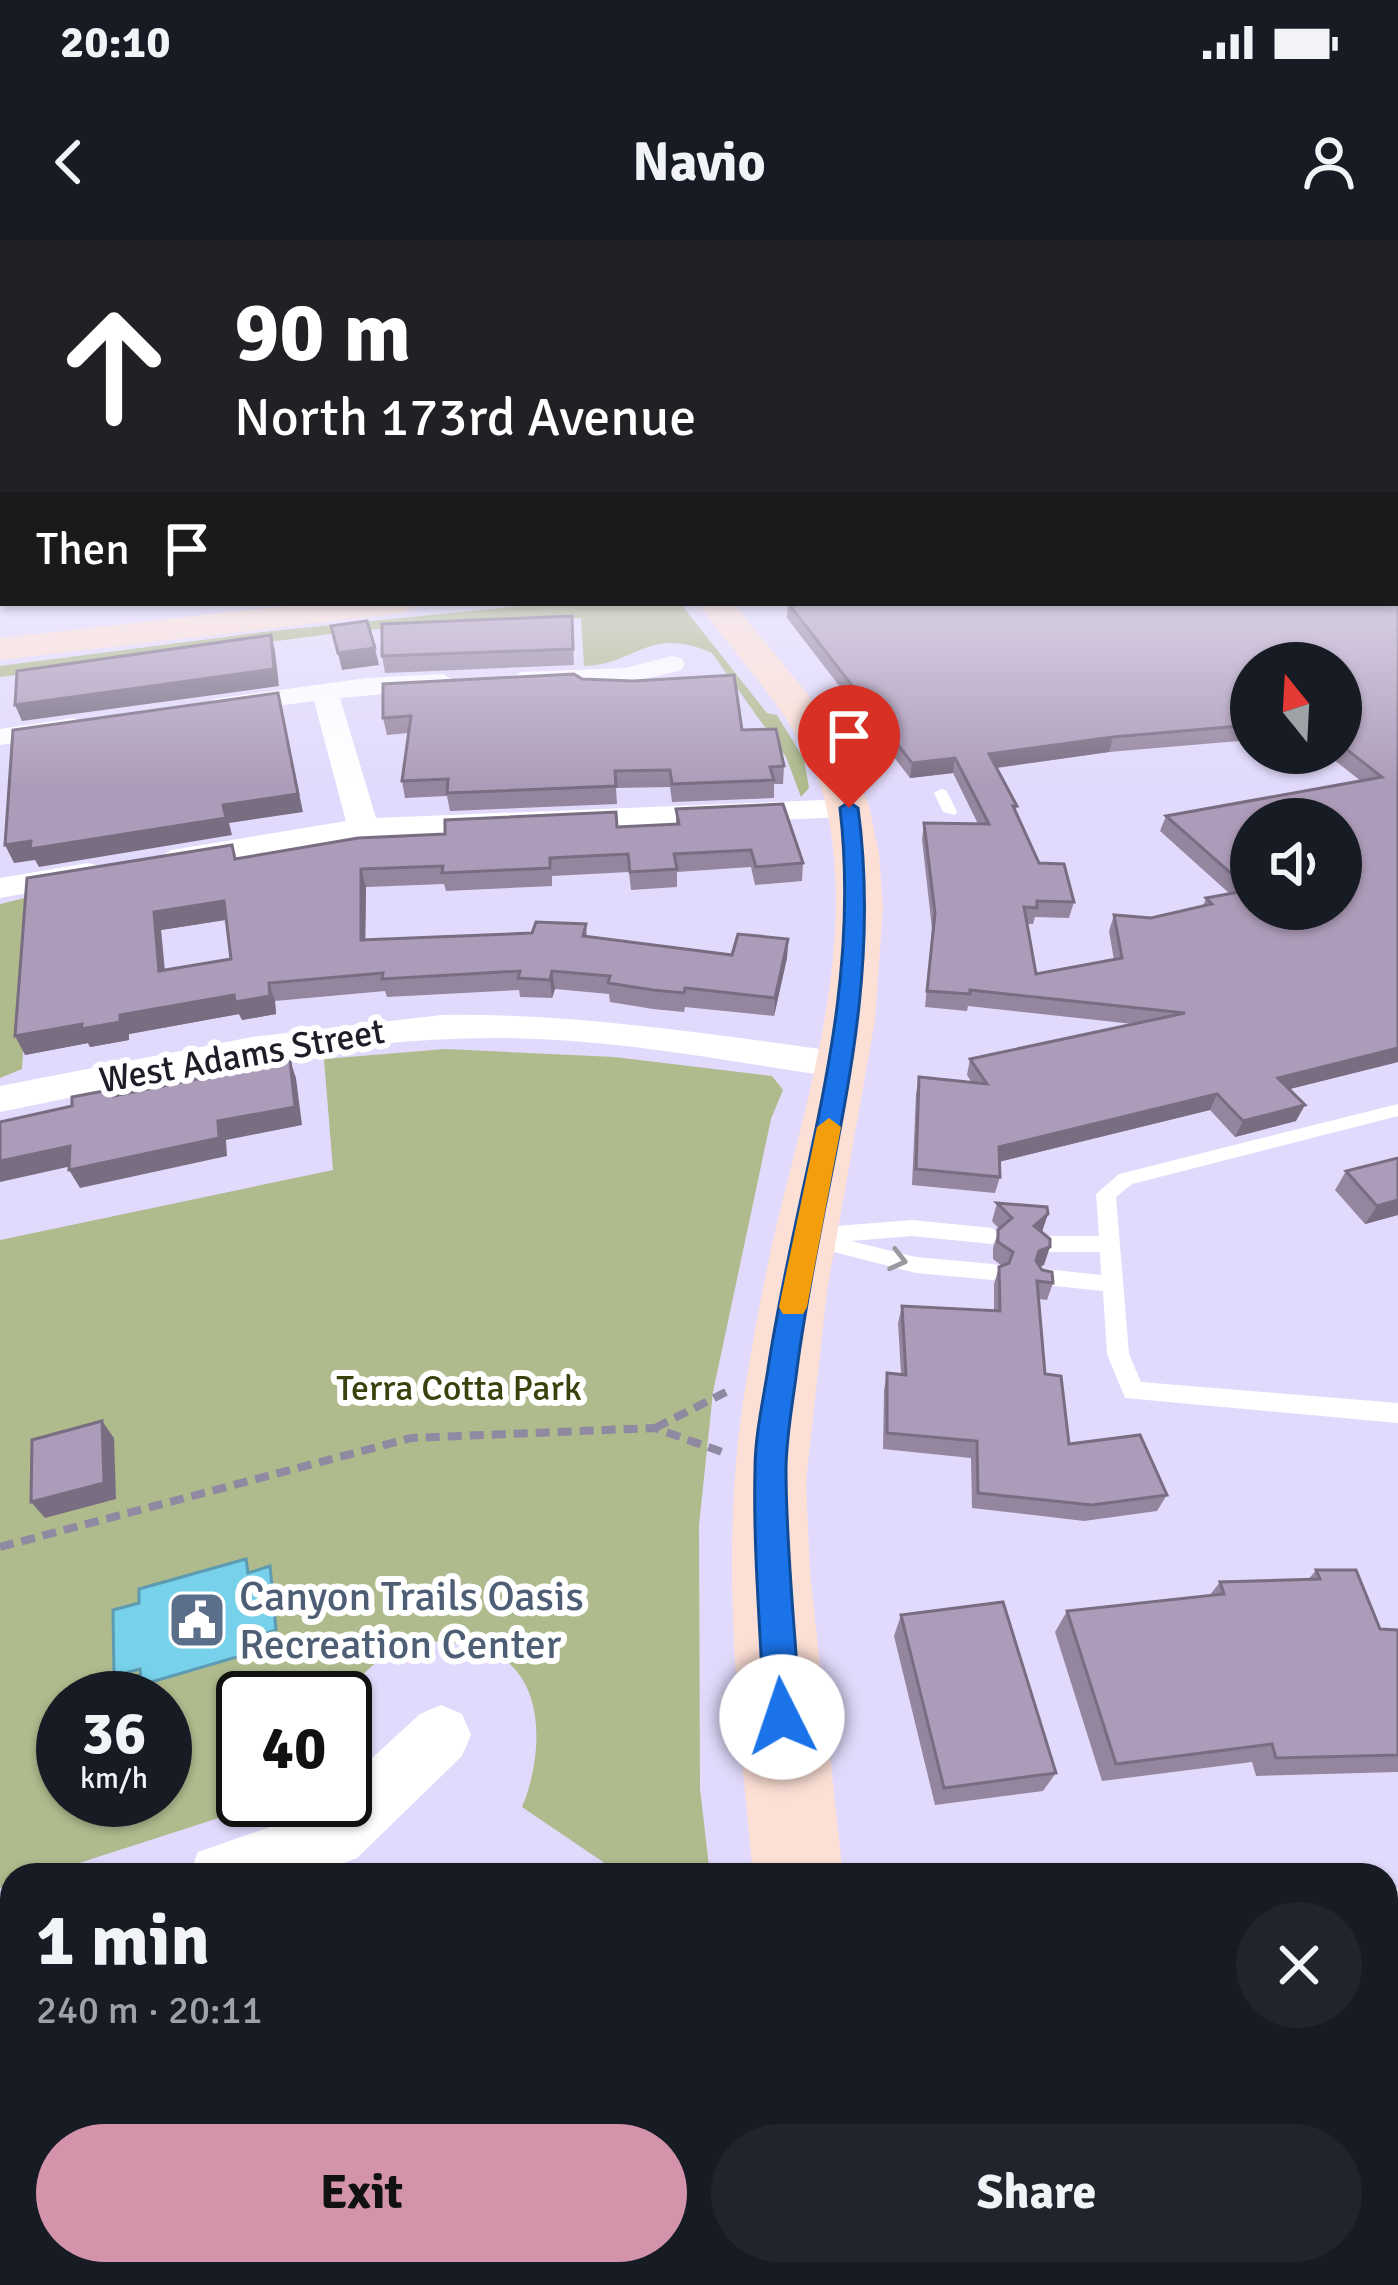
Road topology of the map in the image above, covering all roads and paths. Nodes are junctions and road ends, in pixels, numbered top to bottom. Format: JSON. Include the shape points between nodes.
{"nodes":[{"id":1,"x":377,"y":606,"type":"edge"},
{"id":2,"x":717,"y":606,"type":"edge"},
{"id":3,"x":0,"y":650,"type":"edge"},
{"id":4,"x":672,"y":664,"type":"dead end"},
{"id":5,"x":325,"y":691,"type":"junction"},
{"id":6,"x":204,"y":708,"type":"edge"},
{"id":7,"x":109,"y":722,"type":"edge"},
{"id":8,"x":0,"y":737,"type":"edge"},
{"id":9,"x":940,"y":794,"type":"dead end"},
{"id":10,"x":849,"y":808,"type":"junction"},
{"id":11,"x":950,"y":812,"type":"dead end"},
{"id":12,"x":363,"y":829,"type":"junction"},
{"id":13,"x":0,"y":888,"type":"edge"},
{"id":14,"x":842,"y":1065,"type":"junction"},
{"id":15,"x":0,"y":1099,"type":"edge"},
{"id":16,"x":1398,"y":1110,"type":"edge"},
{"id":17,"x":805,"y":1236,"type":"junction"},
{"id":18,"x":992,"y":1236,"type":"edge"},
{"id":19,"x":1043,"y":1244,"type":"edge"},
{"id":20,"x":1110,"y":1244,"type":"junction"},
{"id":21,"x":993,"y":1271,"type":"dead end"},
{"id":22,"x":1045,"y":1277,"type":"edge"},
{"id":23,"x":1113,"y":1284,"type":"junction"},
{"id":24,"x":783,"y":1364,"type":"junction"},
{"id":25,"x":1398,"y":1413,"type":"edge"},
{"id":26,"x":655,"y":1429,"type":"junction"},
{"id":27,"x":770,"y":1466,"type":"junction"},
{"id":28,"x":0,"y":1547,"type":"edge"},
{"id":29,"x":441,"y":1735,"type":"dead end"},
{"id":30,"x":256,"y":1863,"type":"edge"},
{"id":31,"x":797,"y":1863,"type":"edge"}],
"edges":[{"from":1,"to":3,"type":"street"},
{"from":2,"to":10,"type":"street","via":[[808,722]]},
{"from":4,"to":5,"type":"street","via":[[625,676]]},
{"from":5,"to":6,"type":"street"},
{"from":5,"to":12,"type":"street"},
{"from":7,"to":8,"type":"street"},
{"from":9,"to":11,"type":"lane"},
{"from":10,"to":12,"type":"street"},
{"from":10,"to":14,"type":"street","via":[[858,879]]},
{"from":12,"to":13,"type":"street"},
{"from":14,"to":15,"type":"street","name":"West Adams Street","via":[[510,1026],[427,1027],[326,1036]]},
{"from":14,"to":17,"type":"street"},
{"from":16,"to":20,"type":"lane","via":[[1126,1179],[1106,1194]]},
{"from":17,"to":18,"type":"lane","via":[[911,1228]]},
{"from":17,"to":21,"type":"lane","one_way":true,"via":[[916,1265]]},
{"from":17,"to":24,"type":"street"},
{"from":19,"to":20,"type":"lane"},
{"from":20,"to":23,"type":"lane"},
{"from":22,"to":23,"type":"lane"},
{"from":23,"to":25,"type":"lane","via":[[1118,1354],[1133,1391]]},
{"from":24,"to":26,"type":"path"},
{"from":24,"to":27,"type":"street"},
{"from":26,"to":27,"type":"path"},
{"from":26,"to":28,"type":"path","via":[[411,1438]]},
{"from":27,"to":31,"type":"street"},
{"from":29,"to":30,"type":"street","via":[[335,1836]]}]}
